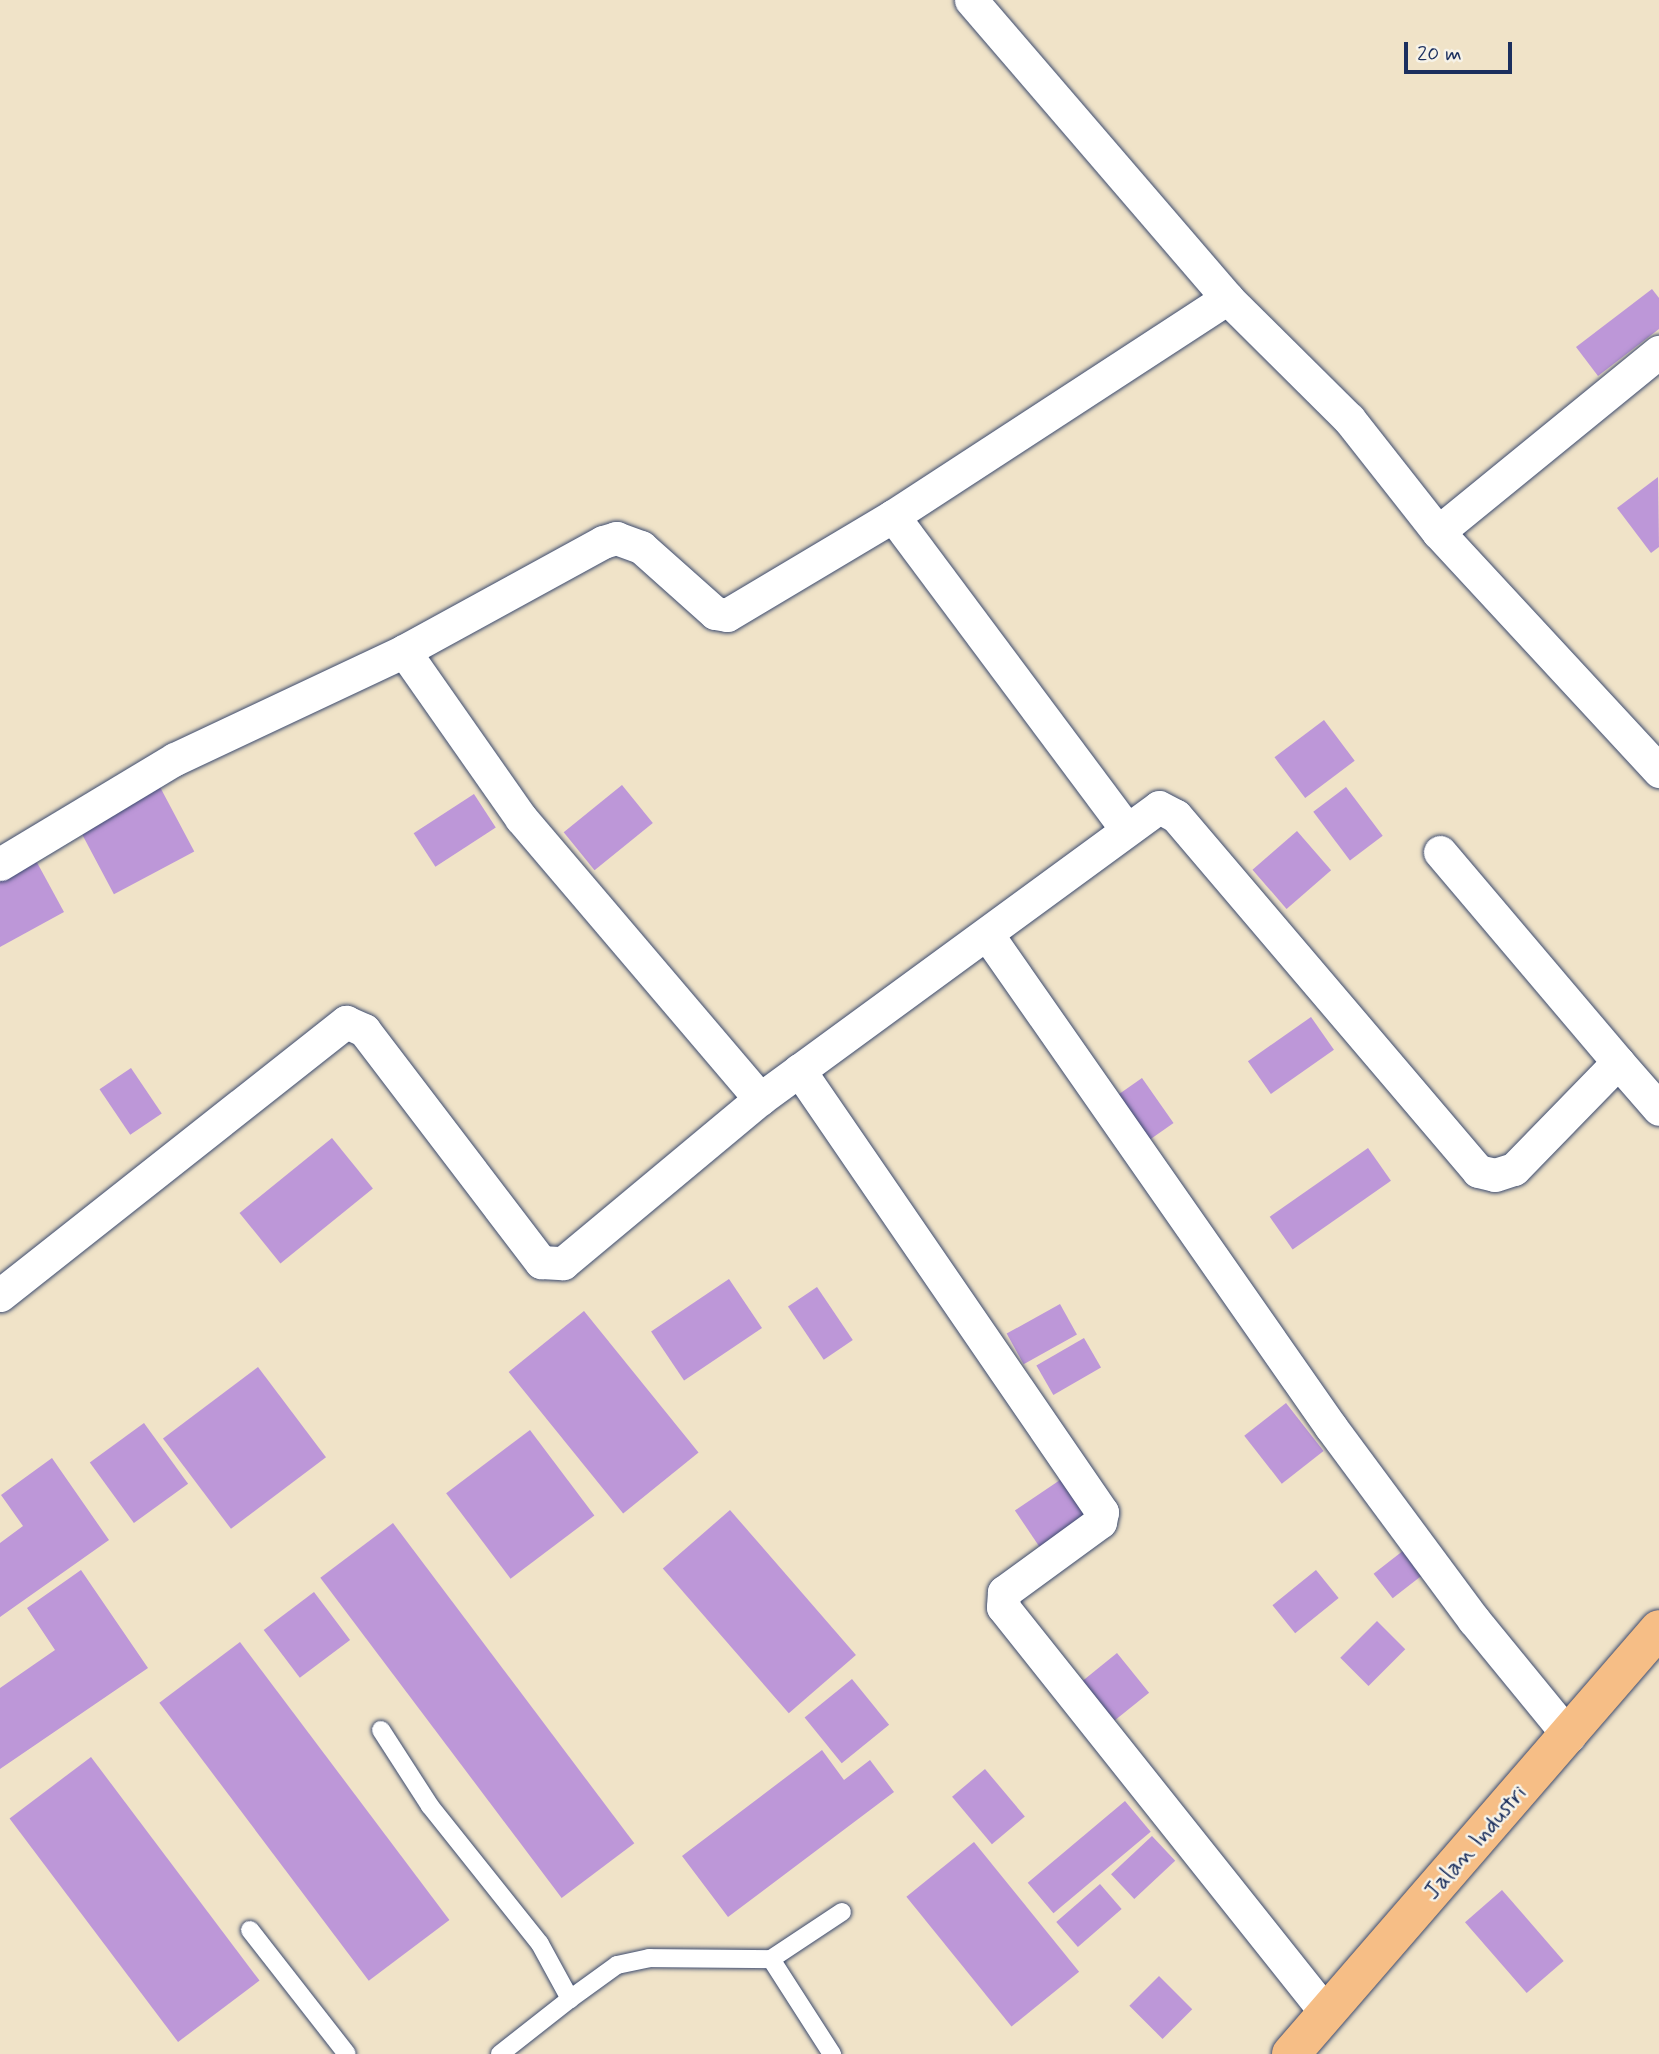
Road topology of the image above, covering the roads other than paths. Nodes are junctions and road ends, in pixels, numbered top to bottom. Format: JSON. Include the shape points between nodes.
{"nodes":[{"id":1,"x":971,"y":0,"type":"edge"},
{"id":2,"x":1227,"y":298,"type":"junction"},
{"id":3,"x":1659,"y":352,"type":"edge"},
{"id":4,"x":893,"y":516,"type":"junction"},
{"id":5,"x":1438,"y":532,"type":"junction"},
{"id":6,"x":404,"y":651,"type":"junction"},
{"id":7,"x":1659,"y":771,"type":"edge"},
{"id":8,"x":1126,"y":829,"type":"junction"},
{"id":9,"x":1440,"y":852,"type":"dead end"},
{"id":10,"x":0,"y":864,"type":"edge"},
{"id":11,"x":989,"y":937,"type":"junction"},
{"id":12,"x":1618,"y":1062,"type":"junction"},
{"id":13,"x":799,"y":1070,"type":"junction"},
{"id":14,"x":760,"y":1099,"type":"junction"},
{"id":15,"x":1659,"y":1109,"type":"edge"},
{"id":16,"x":0,"y":1294,"type":"edge"},
{"id":17,"x":1659,"y":1629,"type":"edge"},
{"id":18,"x":381,"y":1730,"type":"dead end"},
{"id":19,"x":1569,"y":1735,"type":"junction"},
{"id":20,"x":842,"y":1912,"type":"dead end"},
{"id":21,"x":250,"y":1930,"type":"dead end"},
{"id":22,"x":771,"y":1959,"type":"junction"},
{"id":23,"x":570,"y":2000,"type":"junction"},
{"id":24,"x":1327,"y":2014,"type":"junction"},
{"id":25,"x":346,"y":2054,"type":"edge"},
{"id":26,"x":499,"y":2054,"type":"edge"},
{"id":27,"x":832,"y":2054,"type":"edge"},
{"id":28,"x":1291,"y":2054,"type":"edge"}],
"edges":[{"from":1,"to":2,"type":"street"},
{"from":2,"to":4,"type":"street"},
{"from":2,"to":5,"type":"street","via":[[1349,419]]},
{"from":3,"to":5,"type":"street"},
{"from":4,"to":6,"type":"street","via":[[727,615],[715,613],[641,547],[616,538]]},
{"from":4,"to":8,"type":"street"},
{"from":5,"to":7,"type":"street"},
{"from":6,"to":10,"type":"street","via":[[176,759]]},
{"from":6,"to":14,"type":"street","via":[[521,818]]},
{"from":8,"to":11,"type":"street"},
{"from":8,"to":12,"type":"street","via":[[1154,808],[1171,811],[1485,1175],[1514,1169]]},
{"from":9,"to":12,"type":"street"},
{"from":11,"to":13,"type":"street"},
{"from":11,"to":19,"type":"street","via":[[1339,1438],[1474,1620]]},
{"from":12,"to":15,"type":"street"},
{"from":13,"to":14,"type":"street"},
{"from":13,"to":24,"type":"street","via":[[1102,1512],[1100,1522],[1004,1592],[1003,1607]]},
{"from":14,"to":16,"type":"street","via":[[563,1263],[541,1262],[364,1030],[346,1022]]},
{"from":17,"to":19,"type":"main road","name":"Jalan Industri"},
{"from":18,"to":23,"type":"lane","via":[[430,1806],[540,1944]]},
{"from":19,"to":24,"type":"main road","name":"Jalan Industri"},
{"from":20,"to":22,"type":"lane"},
{"from":21,"to":25,"type":"lane"},
{"from":22,"to":23,"type":"lane","via":[[649,1958],[617,1965]]},
{"from":22,"to":27,"type":"lane"},
{"from":23,"to":26,"type":"lane"},
{"from":24,"to":28,"type":"main road","name":"Jalan Industri"}]}
